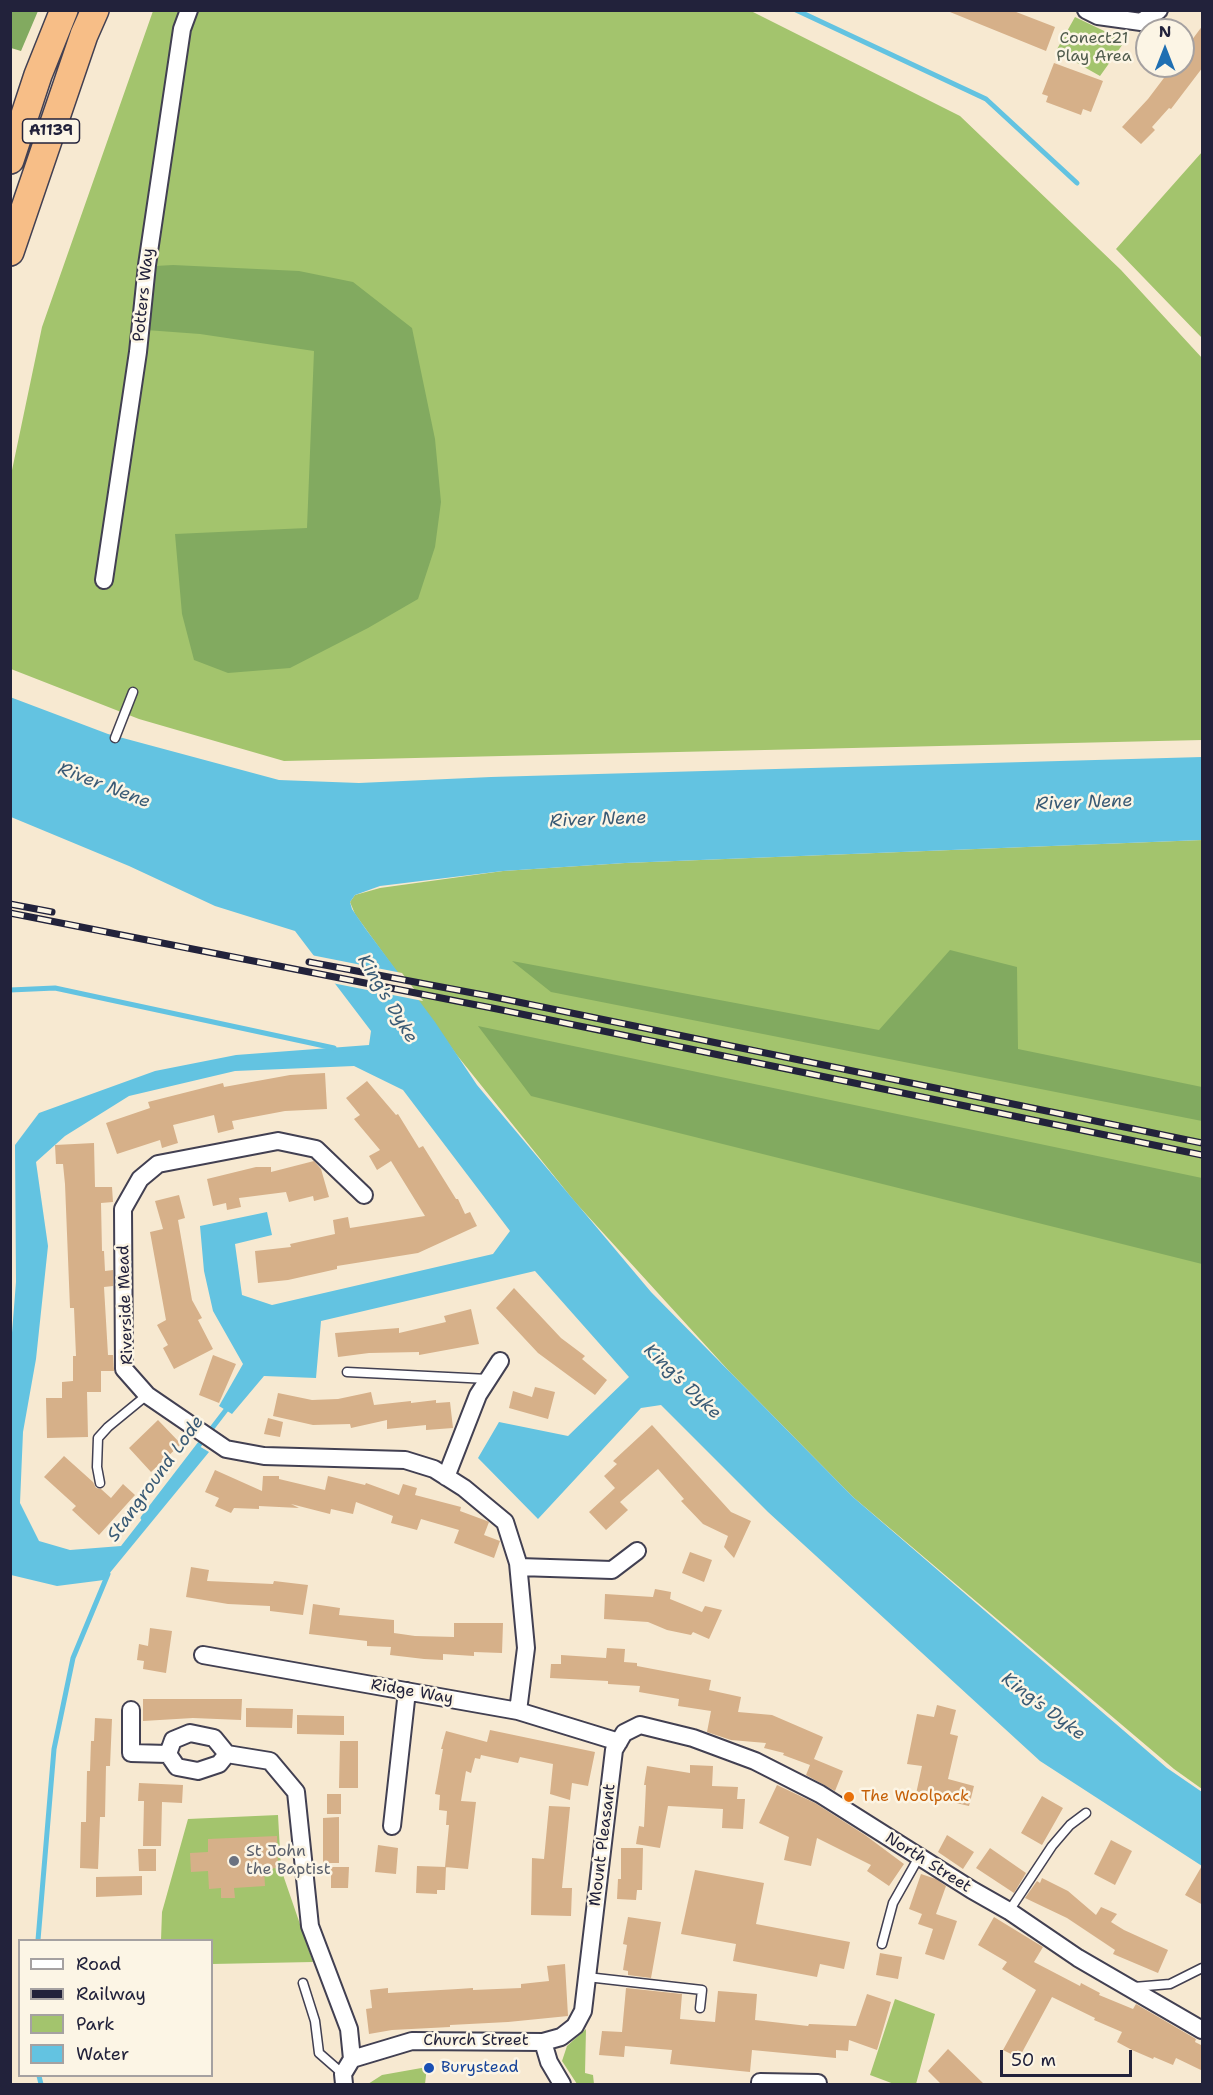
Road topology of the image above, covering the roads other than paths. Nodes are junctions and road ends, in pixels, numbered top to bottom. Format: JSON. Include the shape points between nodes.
{"nodes":[{"id":1,"x":64,"y":10,"type":"edge"},
{"id":2,"x":95,"y":10,"type":"edge"},
{"id":3,"x":189,"y":10,"type":"edge"},
{"id":4,"x":1086,"y":10,"type":"edge"},
{"id":5,"x":1159,"y":10,"type":"edge"},
{"id":6,"x":10,"y":160,"type":"edge"},
{"id":7,"x":10,"y":252,"type":"edge"},
{"id":8,"x":104,"y":579,"type":"dead end"},
{"id":9,"x":133,"y":692,"type":"dead end"},
{"id":10,"x":115,"y":738,"type":"dead end"},
{"id":11,"x":364,"y":1195,"type":"dead end"},
{"id":12,"x":500,"y":1361,"type":"dead end"},
{"id":13,"x":347,"y":1372,"type":"dead end"},
{"id":14,"x":489,"y":1379,"type":"junction"},
{"id":15,"x":147,"y":1395,"type":"junction"},
{"id":16,"x":446,"y":1477,"type":"junction"},
{"id":17,"x":100,"y":1483,"type":"dead end"},
{"id":18,"x":637,"y":1551,"type":"dead end"},
{"id":19,"x":519,"y":1567,"type":"junction"},
{"id":20,"x":203,"y":1655,"type":"dead end"},
{"id":21,"x":407,"y":1691,"type":"junction"},
{"id":22,"x":131,"y":1710,"type":"dead end"},
{"id":23,"x":518,"y":1711,"type":"junction"},
{"id":24,"x":619,"y":1742,"type":"junction"},
{"id":25,"x":168,"y":1754,"type":"junction"},
{"id":26,"x":227,"y":1754,"type":"junction"},
{"id":27,"x":1086,"y":1813,"type":"dead end"},
{"id":28,"x":392,"y":1826,"type":"dead end"},
{"id":29,"x":919,"y":1857,"type":"junction"},
{"id":30,"x":1009,"y":1911,"type":"junction"},
{"id":31,"x":882,"y":1944,"type":"dead end"},
{"id":32,"x":1203,"y":1968,"type":"edge"},
{"id":33,"x":587,"y":1977,"type":"junction"},
{"id":34,"x":303,"y":1983,"type":"dead end"},
{"id":35,"x":1127,"y":1987,"type":"junction"},
{"id":36,"x":700,"y":2008,"type":"dead end"},
{"id":37,"x":1203,"y":2030,"type":"edge"},
{"id":38,"x":543,"y":2042,"type":"junction"},
{"id":39,"x":346,"y":2072,"type":"edge"},
{"id":40,"x":818,"y":2083,"type":"edge"},
{"id":41,"x":562,"y":2085,"type":"edge"},
{"id":42,"x":760,"y":2085,"type":"edge"}],
"edges":[{"from":1,"to":6,"type":"highway","number":"A1139"},
{"from":2,"to":7,"type":"highway","number":"A1139"},
{"from":3,"to":8,"type":"street","name":"Potters Way","via":[[182,29]]},
{"from":4,"to":5,"type":"street","via":[[1098,16],[1141,22]]},
{"from":9,"to":10,"type":"lane"},
{"from":11,"to":15,"type":"street","name":"Riverside Mead","via":[[316,1149],[278,1141],[158,1164],[140,1179],[123,1209],[124,1369]]},
{"from":12,"to":14,"type":"street"},
{"from":13,"to":14,"type":"lane"},
{"from":14,"to":16,"type":"street","via":[[478,1395]]},
{"from":15,"to":16,"type":"street","name":"Riverside Mead","via":[[226,1449],[264,1456],[405,1460]]},
{"from":15,"to":17,"type":"lane","via":[[98,1438]]},
{"from":16,"to":19,"type":"street","name":"Riverside Mead","via":[[505,1522]]},
{"from":18,"to":19,"type":"street","via":[[612,1570]]},
{"from":19,"to":23,"type":"street","name":"Riverside Mead","via":[[526,1648]]},
{"from":20,"to":21,"type":"street","name":"Ridge Way"},
{"from":21,"to":23,"type":"street","name":"Ridge Way"},
{"from":21,"to":28,"type":"street"},
{"from":22,"to":25,"type":"street","via":[[131,1753]]},
{"from":23,"to":24,"type":"street","name":"Ridge Way"},
{"from":24,"to":29,"type":"street","name":"North Street","via":[[624,1733],[640,1725],[693,1738],[755,1761],[820,1794]]},
{"from":24,"to":33,"type":"street","name":"Mount Pleasant","via":[[614,1750]]},
{"from":25,"to":26,"type":"street","via":[[177,1767],[198,1772],[219,1764]]},
{"from":25,"to":26,"type":"street","via":[[173,1740],[190,1733],[214,1738]]},
{"from":26,"to":39,"type":"street","via":[[270,1761],[296,1792],[310,1926],[350,2030]]},
{"from":27,"to":30,"type":"lane","via":[[1052,1846]]},
{"from":29,"to":30,"type":"street","name":"North Street"},
{"from":29,"to":31,"type":"lane","via":[[893,1902]]},
{"from":30,"to":35,"type":"street","name":"North Street"},
{"from":32,"to":35,"type":"lane","via":[[1170,1984]]},
{"from":33,"to":36,"type":"lane","via":[[702,1990]]},
{"from":33,"to":38,"type":"street","name":"Church Street","via":[[583,2011],[575,2026],[561,2037]]},
{"from":34,"to":39,"type":"lane","via":[[315,2021],[319,2054]]},
{"from":35,"to":37,"type":"street","name":"North Street"},
{"from":38,"to":39,"type":"street","name":"Church Street","via":[[412,2041]]},
{"from":38,"to":41,"type":"street"},
{"from":40,"to":42,"type":"street"}]}
